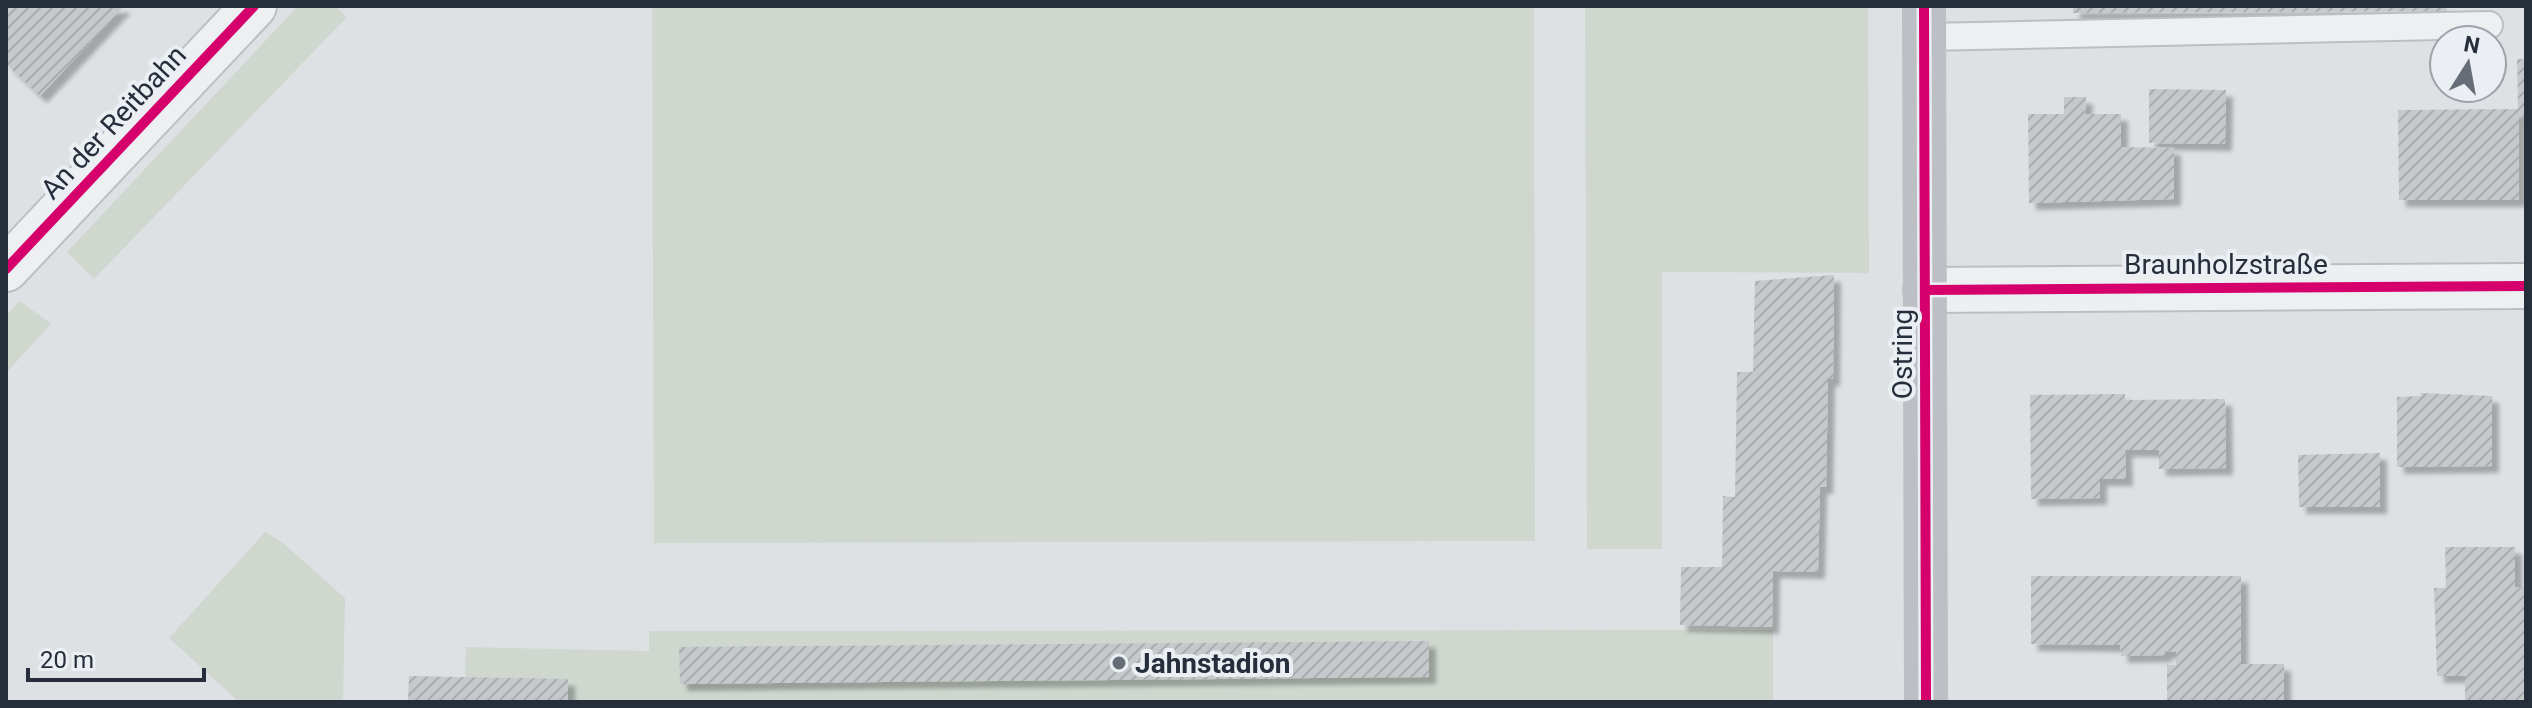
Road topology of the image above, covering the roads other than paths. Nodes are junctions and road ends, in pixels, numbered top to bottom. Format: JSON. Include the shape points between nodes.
{"nodes":[{"id":1,"x":254,"y":6,"type":"edge"},
{"id":2,"x":1924,"y":22,"type":"edge"},
{"id":3,"x":2428,"y":25,"type":"edge"},
{"id":4,"x":6,"y":269,"type":"edge"},
{"id":5,"x":2526,"y":286,"type":"edge"},
{"id":6,"x":1926,"y":290,"type":"junction"},
{"id":7,"x":1926,"y":702,"type":"edge"}],
"edges":[{"from":1,"to":4,"type":"street","name":"An der Reitbahn"},
{"from":2,"to":3,"type":"lane"},
{"from":2,"to":6,"type":"street","name":"Ostring"},
{"from":5,"to":6,"type":"street","name":"Braunholzstraße"},
{"from":6,"to":7,"type":"street","name":"Ostring"}]}
